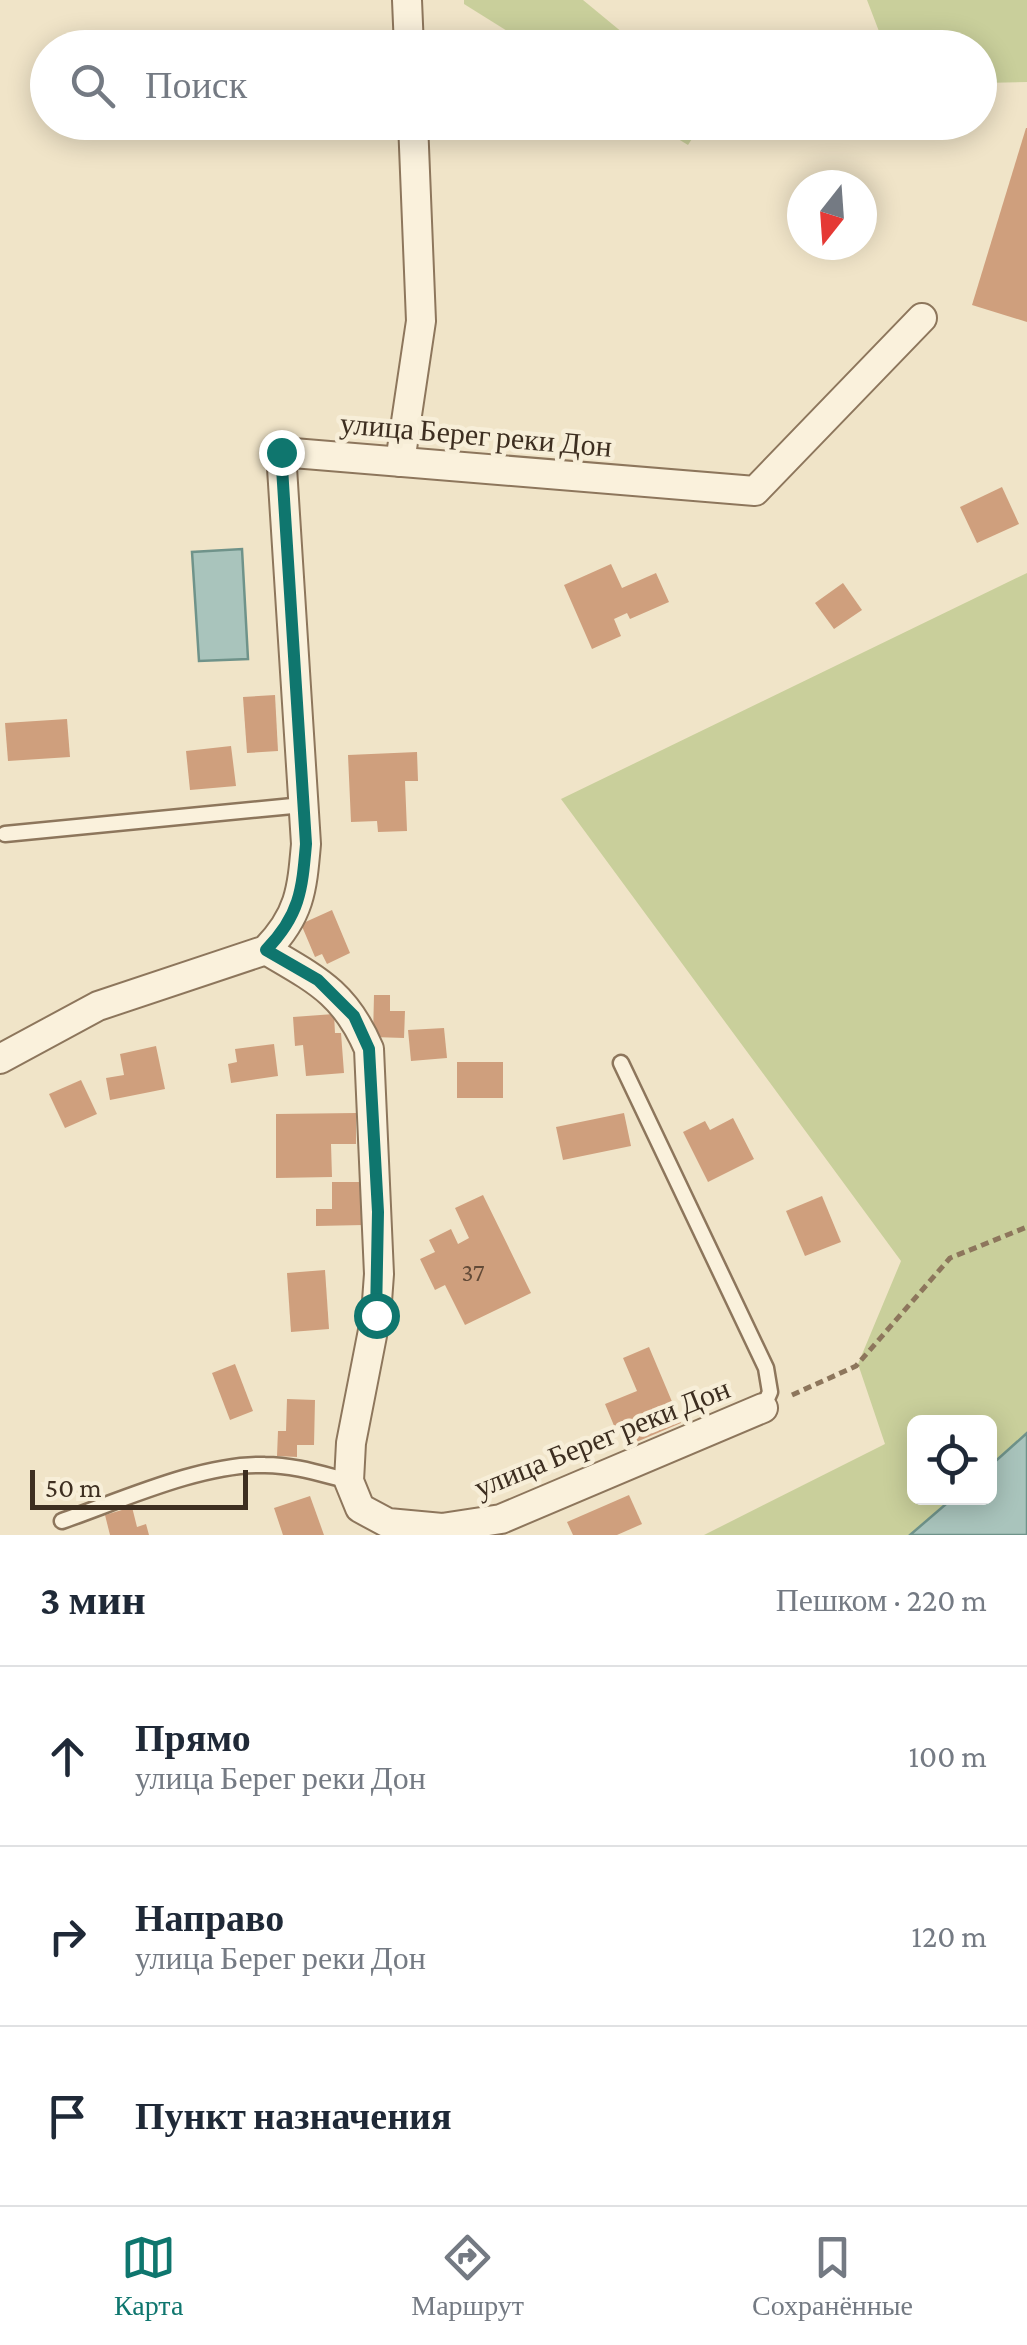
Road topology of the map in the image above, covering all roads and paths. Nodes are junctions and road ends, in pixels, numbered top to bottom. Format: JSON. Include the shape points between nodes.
{"nodes":[{"id":1,"x":407,"y":0,"type":"edge"},
{"id":2,"x":409,"y":30,"type":"edge"},
{"id":3,"x":414,"y":140,"type":"edge"},
{"id":4,"x":922,"y":318,"type":"dead end"},
{"id":5,"x":400,"y":462,"type":"junction"},
{"id":6,"x":304,"y":805,"type":"junction"},
{"id":7,"x":5,"y":834,"type":"dead end"},
{"id":8,"x":266,"y":950,"type":"junction"},
{"id":9,"x":0,"y":1058,"type":"edge"},
{"id":10,"x":621,"y":1063,"type":"dead end"},
{"id":11,"x":1027,"y":1227,"type":"edge"},
{"id":12,"x":763,"y":1408,"type":"junction"},
{"id":13,"x":349,"y":1481,"type":"junction"},
{"id":14,"x":62,"y":1520,"type":"dead end"}],
"edges":[{"from":1,"to":2,"type":"street"},
{"from":3,"to":5,"type":"street","via":[[421,321]]},
{"from":4,"to":5,"type":"street","name":"улица Берег реки Дон","via":[[755,491]]},
{"from":5,"to":6,"type":"street","name":"улица Берег реки Дон","via":[[281,452]]},
{"from":6,"to":7,"type":"lane"},
{"from":6,"to":8,"type":"street","name":"улица Берег реки Дон","via":[[301,898]]},
{"from":8,"to":9,"type":"street","via":[[98,1006]]},
{"from":8,"to":13,"type":"street","via":[[318,980],[354,1016],[369,1049],[379,1274]]},
{"from":10,"to":12,"type":"lane","via":[[766,1368],[770,1392]]},
{"from":11,"to":12,"type":"path","via":[[950,1258],[856,1366]]},
{"from":12,"to":13,"type":"street","name":"улица Берег реки Дон","via":[[476,1524],[388,1522],[360,1508]]},
{"from":13,"to":14,"type":"lane","via":[[260,1464],[194,1476]]}]}
